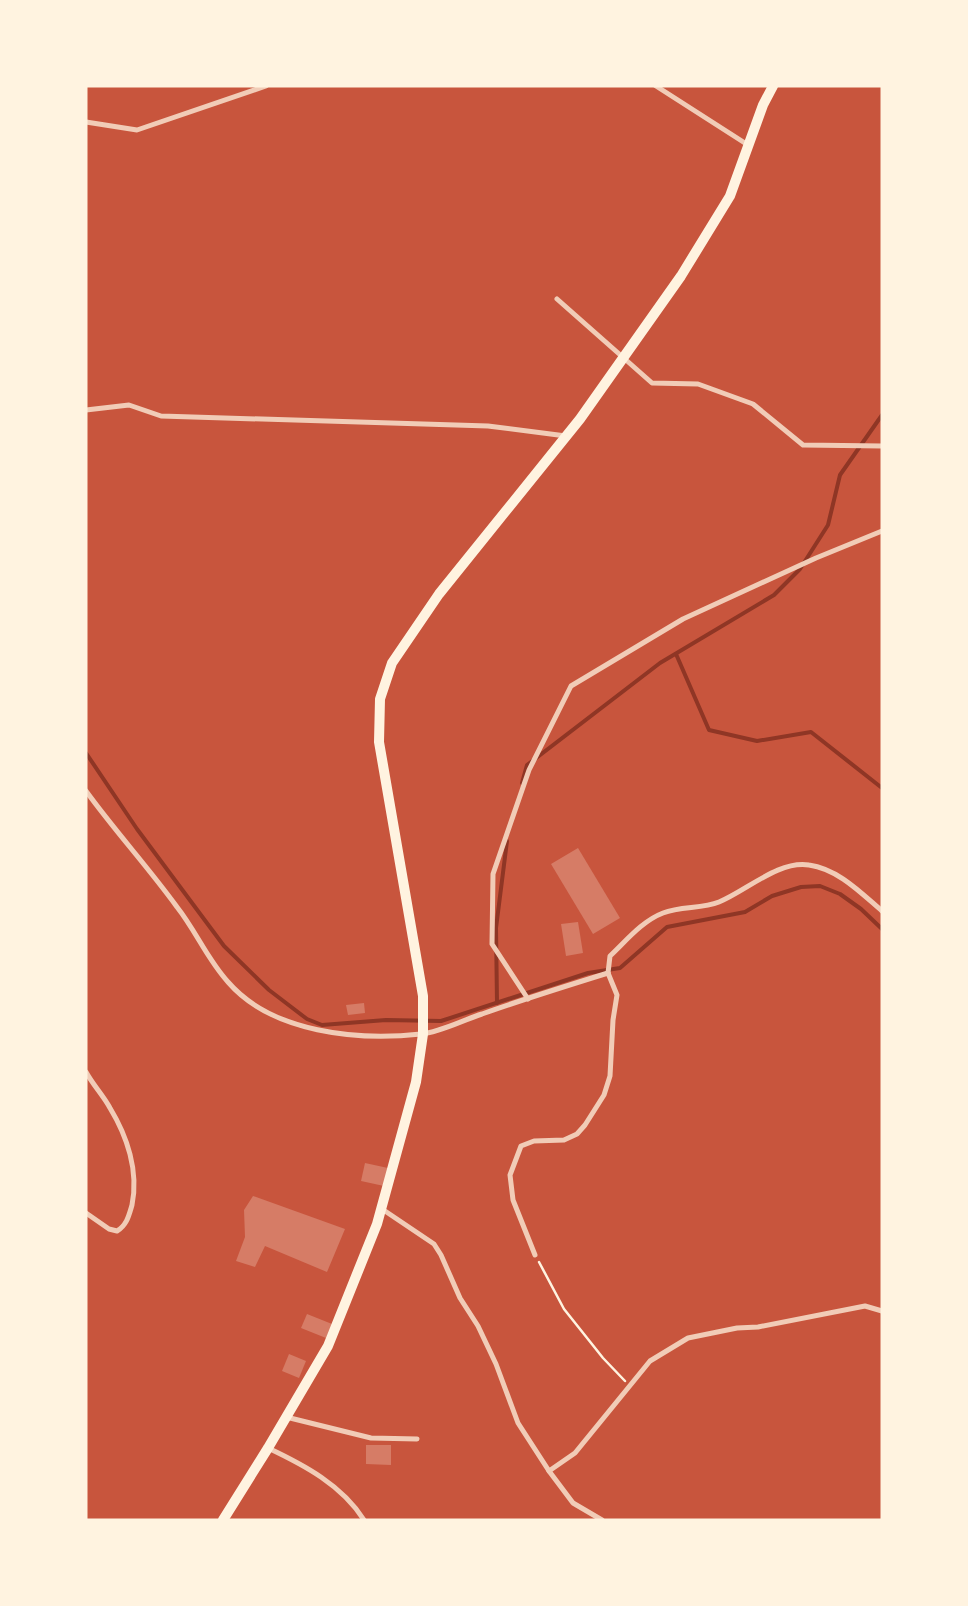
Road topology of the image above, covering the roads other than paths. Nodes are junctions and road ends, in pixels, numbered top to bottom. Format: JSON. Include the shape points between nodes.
{"nodes":[{"id":1,"x":266,"y":86,"type":"edge"},
{"id":2,"x":656,"y":86,"type":"edge"},
{"id":3,"x":773,"y":86,"type":"edge"},
{"id":4,"x":86,"y":122,"type":"edge"},
{"id":5,"x":749,"y":145,"type":"junction"},
{"id":6,"x":557,"y":299,"type":"dead end"},
{"id":7,"x":624,"y":357,"type":"junction"},
{"id":8,"x":86,"y":410,"type":"edge"},
{"id":9,"x":567,"y":436,"type":"junction"},
{"id":10,"x":882,"y":446,"type":"edge"},
{"id":11,"x":882,"y":531,"type":"edge"},
{"id":12,"x":86,"y":790,"type":"edge"},
{"id":13,"x":882,"y":912,"type":"edge"},
{"id":14,"x":608,"y":973,"type":"junction"},
{"id":15,"x":528,"y":998,"type":"junction"},
{"id":16,"x":423,"y":1032,"type":"junction"},
{"id":17,"x":86,"y":1072,"type":"edge"},
{"id":18,"x":382,"y":1209,"type":"junction"},
{"id":19,"x":86,"y":1213,"type":"edge"},
{"id":20,"x":535,"y":1254,"type":"road end"},
{"id":21,"x":882,"y":1310,"type":"edge"},
{"id":22,"x":286,"y":1417,"type":"junction"},
{"id":23,"x":417,"y":1439,"type":"dead end"},
{"id":24,"x":268,"y":1448,"type":"junction"},
{"id":25,"x":549,"y":1471,"type":"junction"},
{"id":26,"x":223,"y":1520,"type":"edge"},
{"id":27,"x":364,"y":1520,"type":"edge"},
{"id":28,"x":602,"y":1520,"type":"edge"}],
"edges":[{"from":1,"to":4,"type":"street","via":[[137,130]]},
{"from":2,"to":5,"type":"street"},
{"from":3,"to":5,"type":"main road"},
{"from":5,"to":7,"type":"main road","via":[[730,196],[681,276]]},
{"from":6,"to":7,"type":"street"},
{"from":7,"to":9,"type":"main road"},
{"from":7,"to":10,"type":"street","via":[[652,383],[698,384],[753,404],[803,444]]},
{"from":8,"to":9,"type":"street","via":[[129,406],[161,416],[488,426]]},
{"from":9,"to":16,"type":"main road","via":[[439,594],[392,663],[380,699],[379,742],[423,996]]},
{"from":11,"to":15,"type":"street","via":[[682,619],[571,686],[529,770],[492,874],[492,944]]},
{"from":12,"to":16,"type":"street","via":[[182,912],[205,954],[250,1004],[296,1025],[326,1033]]},
{"from":13,"to":14,"type":"street","via":[[830,870],[808,864],[791,866],[718,903],[663,913],[646,923],[610,956]]},
{"from":14,"to":15,"type":"street"},
{"from":14,"to":20,"type":"street","via":[[617,995],[610,1076],[604,1095],[576,1134],[564,1140],[534,1141],[521,1146],[510,1175],[513,1200]]},
{"from":15,"to":16,"type":"street"},
{"from":16,"to":18,"type":"main road","via":[[416,1082]]},
{"from":17,"to":19,"type":"street","via":[[127,1141],[134,1192],[129,1216],[118,1231],[109,1229]]},
{"from":18,"to":22,"type":"main road","via":[[328,1346]]},
{"from":18,"to":25,"type":"street","via":[[434,1244],[496,1364],[518,1423]]},
{"from":21,"to":25,"type":"street","via":[[865,1306],[758,1328],[737,1328],[688,1338],[650,1361],[575,1453]]},
{"from":22,"to":23,"type":"street","via":[[371,1438]]},
{"from":22,"to":24,"type":"main road"},
{"from":24,"to":26,"type":"main road"},
{"from":24,"to":27,"type":"street","via":[[324,1480],[345,1496]]},
{"from":25,"to":28,"type":"street","via":[[573,1503]]}]}
